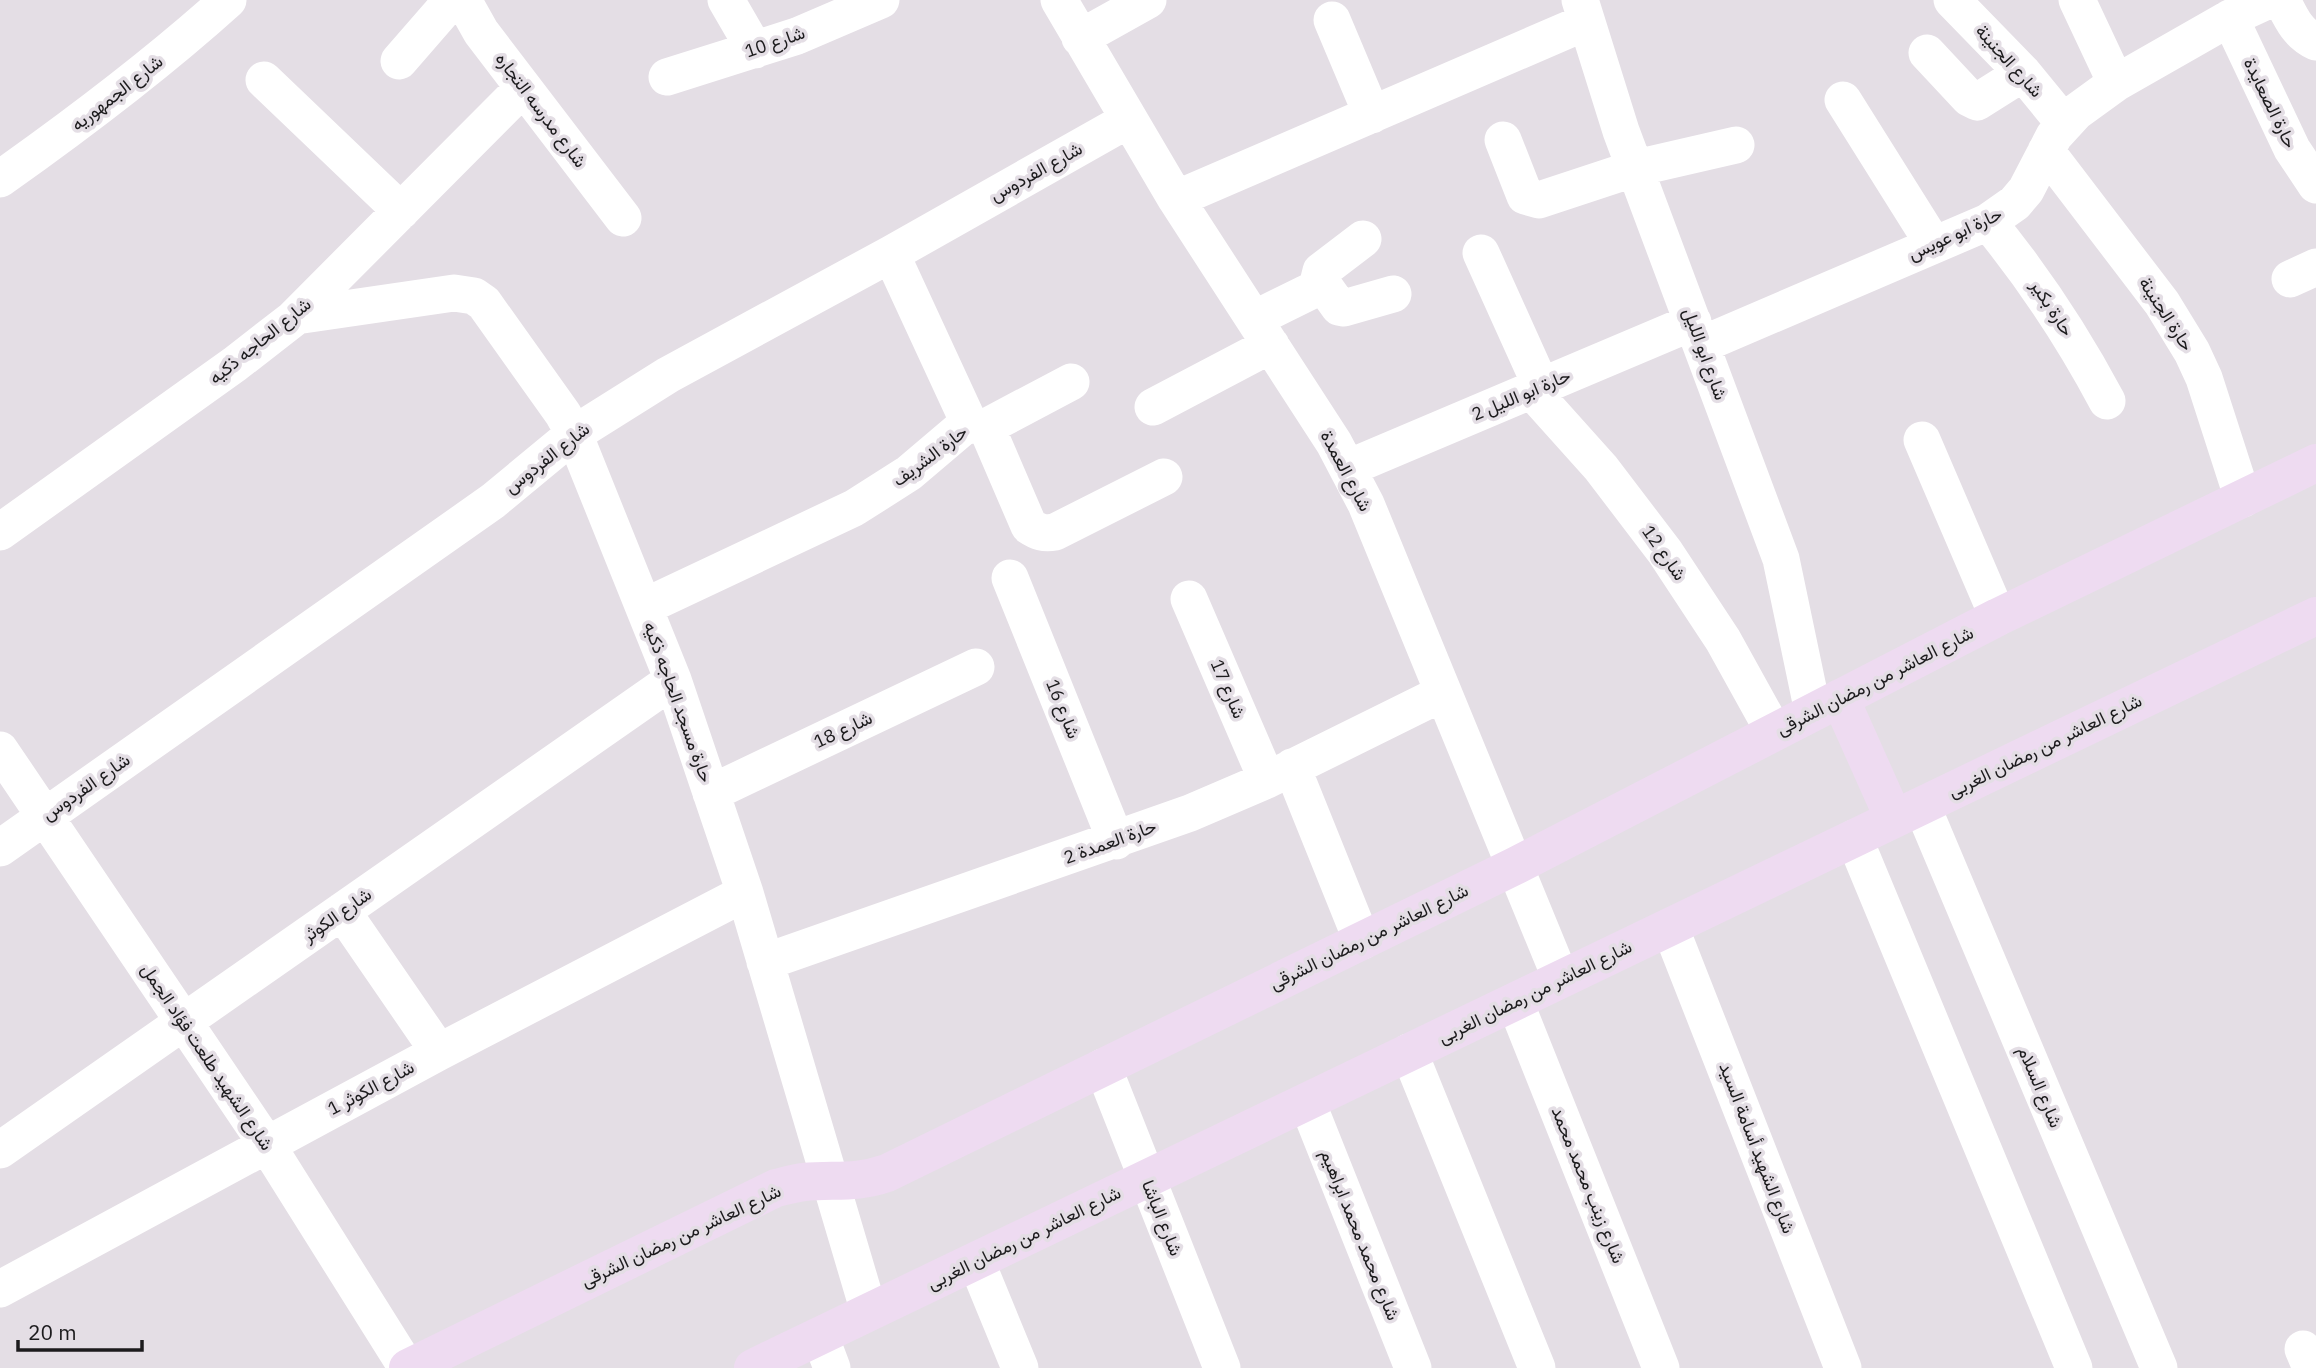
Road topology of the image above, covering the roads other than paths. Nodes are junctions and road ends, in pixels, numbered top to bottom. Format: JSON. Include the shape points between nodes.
{"nodes":[{"id":1,"x":228,"y":0,"type":"edge"},
{"id":2,"x":452,"y":0,"type":"edge"},
{"id":3,"x":463,"y":0,"type":"edge"},
{"id":4,"x":726,"y":0,"type":"edge"},
{"id":5,"x":881,"y":0,"type":"edge"},
{"id":6,"x":1059,"y":0,"type":"edge"},
{"id":7,"x":1147,"y":0,"type":"edge"},
{"id":8,"x":1952,"y":0,"type":"edge"},
{"id":9,"x":2077,"y":0,"type":"edge"},
{"id":10,"x":2270,"y":0,"type":"edge"},
{"id":11,"x":2282,"y":0,"type":"edge"},
{"id":12,"x":1583,"y":11,"type":"edge"},
{"id":13,"x":2230,"y":18,"type":"junction"},
{"id":14,"x":1332,"y":20,"type":"dead end"},
{"id":15,"x":1080,"y":38,"type":"junction"},
{"id":16,"x":2316,"y":42,"type":"edge"},
{"id":17,"x":755,"y":50,"type":"junction"},
{"id":18,"x":1927,"y":53,"type":"dead end"},
{"id":19,"x":400,"y":61,"type":"dead end"},
{"id":20,"x":2023,"y":73,"type":"junction"},
{"id":21,"x":667,"y":76,"type":"dead end"},
{"id":22,"x":264,"y":79,"type":"dead end"},
{"id":23,"x":2116,"y":83,"type":"junction"},
{"id":24,"x":523,"y":88,"type":"junction"},
{"id":25,"x":1843,"y":100,"type":"dead end"},
{"id":26,"x":1372,"y":115,"type":"junction"},
{"id":27,"x":1128,"y":120,"type":"junction"},
{"id":28,"x":2055,"y":137,"type":"junction"},
{"id":29,"x":1503,"y":140,"type":"dead end"},
{"id":30,"x":1736,"y":145,"type":"dead end"},
{"id":31,"x":1636,"y":168,"type":"junction"},
{"id":32,"x":0,"y":179,"type":"edge"},
{"id":33,"x":2316,"y":186,"type":"edge"},
{"id":34,"x":1176,"y":200,"type":"junction"},
{"id":35,"x":401,"y":211,"type":"junction"},
{"id":36,"x":623,"y":218,"type":"dead end"},
{"id":37,"x":1988,"y":222,"type":"junction"},
{"id":38,"x":1363,"y":239,"type":"dead end"},
{"id":39,"x":1934,"y":245,"type":"junction"},
{"id":40,"x":1481,"y":253,"type":"dead end"},
{"id":41,"x":891,"y":254,"type":"junction"},
{"id":42,"x":1323,"y":285,"type":"junction"},
{"id":43,"x":1393,"y":294,"type":"dead end"},
{"id":44,"x":296,"y":316,"type":"junction"},
{"id":45,"x":1262,"y":332,"type":"junction"},
{"id":46,"x":1697,"y":334,"type":"junction"},
{"id":47,"x":1071,"y":383,"type":"dead end"},
{"id":48,"x":1536,"y":389,"type":"junction"},
{"id":49,"x":2107,"y":401,"type":"dead end"},
{"id":50,"x":1153,"y":407,"type":"dead end"},
{"id":51,"x":977,"y":426,"type":"junction"},
{"id":52,"x":574,"y":434,"type":"junction"},
{"id":53,"x":1922,"y":440,"type":"dead end"},
{"id":54,"x":2316,"y":463,"type":"edge"},
{"id":55,"x":1348,"y":468,"type":"junction"},
{"id":56,"x":1164,"y":477,"type":"dead end"},
{"id":57,"x":2243,"y":499,"type":"junction"},
{"id":58,"x":0,"y":532,"type":"edge"},
{"id":59,"x":1010,"y":578,"type":"dead end"},
{"id":60,"x":1189,"y":599,"type":"dead end"},
{"id":61,"x":644,"y":607,"type":"junction"},
{"id":62,"x":2316,"y":615,"type":"edge"},
{"id":63,"x":1998,"y":617,"type":"junction"},
{"id":64,"x":976,"y":667,"type":"dead end"},
{"id":65,"x":673,"y":680,"type":"junction"},
{"id":66,"x":1443,"y":693,"type":"junction"},
{"id":67,"x":1827,"y":705,"type":"junction"},
{"id":68,"x":1774,"y":732,"type":"junction"},
{"id":69,"x":0,"y":750,"type":"edge"},
{"id":70,"x":1279,"y":774,"type":"junction"},
{"id":71,"x":711,"y":793,"type":"junction"},
{"id":72,"x":1908,"y":813,"type":"junction"},
{"id":73,"x":45,"y":816,"type":"junction"},
{"id":74,"x":1854,"y":838,"type":"junction"},
{"id":75,"x":1116,"y":841,"type":"junction"},
{"id":76,"x":0,"y":848,"type":"edge"},
{"id":77,"x":1515,"y":866,"type":"junction"},
{"id":78,"x":745,"y":893,"type":"junction"},
{"id":79,"x":342,"y":911,"type":"junction"},
{"id":80,"x":1670,"y":927,"type":"junction"},
{"id":81,"x":1362,"y":941,"type":"junction"},
{"id":82,"x":765,"y":962,"type":"junction"},
{"id":83,"x":1561,"y":979,"type":"junction"},
{"id":84,"x":1515,"y":1002,"type":"junction"},
{"id":85,"x":184,"y":1022,"type":"junction"},
{"id":86,"x":439,"y":1052,"type":"junction"},
{"id":87,"x":1409,"y":1052,"type":"junction"},
{"id":88,"x":1102,"y":1067,"type":"junction"},
{"id":89,"x":1307,"y":1101,"type":"junction"},
{"id":90,"x":267,"y":1145,"type":"junction"},
{"id":91,"x":0,"y":1150,"type":"edge"},
{"id":92,"x":1147,"y":1179,"type":"junction"},
{"id":93,"x":832,"y":1182,"type":"junction"},
{"id":94,"x":976,"y":1261,"type":"junction"},
{"id":95,"x":0,"y":1289,"type":"edge"},
{"id":96,"x":869,"y":1312,"type":"junction"},
{"id":97,"x":826,"y":1352,"type":"edge"},
{"id":98,"x":408,"y":1368,"type":"edge"},
{"id":99,"x":753,"y":1368,"type":"edge"},
{"id":100,"x":1020,"y":1368,"type":"edge"},
{"id":101,"x":1222,"y":1368,"type":"edge"},
{"id":102,"x":1413,"y":1368,"type":"edge"},
{"id":103,"x":1537,"y":1368,"type":"edge"},
{"id":104,"x":1661,"y":1368,"type":"edge"},
{"id":105,"x":1843,"y":1368,"type":"edge"},
{"id":106,"x":2074,"y":1368,"type":"edge"},
{"id":107,"x":2159,"y":1368,"type":"edge"}],
"edges":[{"from":1,"to":32,"type":"street","name":"شارع الجمهوريه","via":[[131,83]]},
{"from":2,"to":19,"type":"street"},
{"from":3,"to":24,"type":"street","name":"شارع مدرسه التجاره"},
{"from":4,"to":17,"type":"street"},
{"from":5,"to":17,"type":"street","name":"شارع 10"},
{"from":6,"to":15,"type":"street","name":"شارع العمدة"},
{"from":7,"to":15,"type":"street"},
{"from":8,"to":20,"type":"street","name":"شارع الجنينة"},
{"from":9,"to":23,"type":"street"},
{"from":10,"to":13,"type":"street","name":"حارة ابو عويس"},
{"from":11,"to":16,"type":"street","via":[[2295,26]]},
{"from":12,"to":26,"type":"street"},
{"from":12,"to":31,"type":"street","name":"شارع ابو الليل"},
{"from":13,"to":23,"type":"street","name":"حارة ابو عويس"},
{"from":13,"to":33,"type":"street","name":"حارة الصعايدة","via":[[2292,149]]},
{"from":14,"to":26,"type":"street"},
{"from":15,"to":27,"type":"street","name":"شارع العمدة"},
{"from":17,"to":21,"type":"street","name":"شارع 10"},
{"from":18,"to":20,"type":"street","via":[[1977,102]]},
{"from":20,"to":28,"type":"street","name":"شارع الجنينة"},
{"from":22,"to":35,"type":"street"},
{"from":23,"to":28,"type":"street","name":"حارة ابو عويس"},
{"from":24,"to":35,"type":"street","name":"شارع الحاجه ذكيه"},
{"from":24,"to":36,"type":"street","name":"شارع مدرسه التجاره"},
{"from":25,"to":39,"type":"street"},
{"from":26,"to":34,"type":"street"},
{"from":27,"to":34,"type":"street","name":"شارع العمدة"},
{"from":27,"to":41,"type":"street","name":"شارع الفردوس"},
{"from":28,"to":37,"type":"street","name":"حارة ابو عويس","via":[[2026,190]]},
{"from":28,"to":57,"type":"street","name":"حارة الجنينة","via":[[2178,327],[2204,378]]},
{"from":29,"to":31,"type":"street","via":[[1525,196],[1533,200]]},
{"from":30,"to":31,"type":"street"},
{"from":31,"to":46,"type":"street","name":"شارع ابو الليل"},
{"from":34,"to":45,"type":"street","name":"شارع العمدة"},
{"from":35,"to":44,"type":"street","name":"شارع الحاجه ذكيه"},
{"from":37,"to":39,"type":"street","name":"حارة ابو عويس"},
{"from":37,"to":49,"type":"street","name":"حارة بكير","via":[[2053,307]]},
{"from":38,"to":42,"type":"street","via":[[1321,271]]},
{"from":39,"to":46,"type":"street","name":"حارة ابو عويس"},
{"from":40,"to":48,"type":"street","name":"شارع 12"},
{"from":41,"to":51,"type":"street"},
{"from":41,"to":52,"type":"street","name":"شارع الفردوس","via":[[668,375]]},
{"from":42,"to":43,"type":"street","via":[[1344,309]]},
{"from":42,"to":45,"type":"street"},
{"from":44,"to":52,"type":"street","name":"حارة مسجد الحاجه ذكيه","via":[[454,293],[474,296],[484,303]]},
{"from":44,"to":58,"type":"street","name":"شارع الحاجه ذكيه"},
{"from":45,"to":50,"type":"street"},
{"from":45,"to":55,"type":"street","name":"شارع العمدة"},
{"from":46,"to":48,"type":"street","name":"حارة ابو الليل 2"},
{"from":46,"to":67,"type":"street","name":"شارع ابو الليل","via":[[1781,559]]},
{"from":47,"to":51,"type":"street"},
{"from":48,"to":55,"type":"street","name":"حارة ابو الليل 2"},
{"from":48,"to":68,"type":"street","name":"شارع 12","via":[[1665,552],[1723,640]]},
{"from":51,"to":56,"type":"street","name":"حارة الشريف","via":[[989,433],[1029,526],[1046,534]]},
{"from":51,"to":61,"type":"street","name":"حارة الشريف","via":[[962,428],[909,473],[853,508]]},
{"from":52,"to":61,"type":"street","name":"حارة مسجد الحاجه ذكيه"},
{"from":52,"to":73,"type":"street","name":"شارع الفردوس","via":[[493,501]]},
{"from":53,"to":63,"type":"street"},
{"from":54,"to":57,"type":"street","name":"شارع العاشر من رمضان الشرقى"},
{"from":55,"to":66,"type":"street","name":"شارع العمدة"},
{"from":57,"to":63,"type":"street","name":"شارع العاشر من رمضان الشرقى"},
{"from":59,"to":75,"type":"street","name":"شارع 16"},
{"from":60,"to":70,"type":"street","name":"شارع 17"},
{"from":61,"to":65,"type":"street","name":"حارة مسجد الحاجه ذكيه"},
{"from":62,"to":72,"type":"street","name":"شارع العاشر من رمضان الغربى"},
{"from":63,"to":67,"type":"street","name":"شارع العاشر من رمضان الشرقى"},
{"from":64,"to":71,"type":"street","name":"شارع 18"},
{"from":65,"to":71,"type":"street","name":"حارة مسجد الحاجه ذكيه"},
{"from":65,"to":79,"type":"street","name":"شارع الكوثر"},
{"from":66,"to":70,"type":"street","name":"حارة العمدة 2"},
{"from":66,"to":77,"type":"street","name":"شارع العمدة"},
{"from":67,"to":68,"type":"street","name":"شارع العاشر من رمضان الشرقى"},
{"from":67,"to":72,"type":"street"},
{"from":68,"to":77,"type":"street","name":"شارع العاشر من رمضان الشرقى"},
{"from":69,"to":73,"type":"street","name":"شارع الشهيد طلعت فؤاد الجمل"},
{"from":70,"to":75,"type":"street","name":"حارة العمدة 2"},
{"from":70,"to":81,"type":"street","name":"شارع 17"},
{"from":71,"to":78,"type":"street","name":"حارة مسجد الحاجه ذكيه"},
{"from":72,"to":74,"type":"street","name":"شارع العاشر من رمضان الغربى"},
{"from":72,"to":107,"type":"street","name":"شارع السلام"},
{"from":73,"to":76,"type":"street","name":"شارع الفردوس"},
{"from":73,"to":85,"type":"street","name":"شارع الشهيد طلعت فؤاد الجمل"},
{"from":74,"to":80,"type":"street","name":"شارع العاشر من رمضان الغربى"},
{"from":74,"to":106,"type":"street"},
{"from":75,"to":82,"type":"street","name":"حارة العمدة 2"},
{"from":77,"to":81,"type":"street","name":"شارع العاشر من رمضان الشرقى"},
{"from":77,"to":83,"type":"street","name":"شارع العمدة"},
{"from":78,"to":82,"type":"street","name":"حارة مسجد الحاجه ذكيه"},
{"from":78,"to":86,"type":"street","name":"شارع الكوثر 1"},
{"from":79,"to":85,"type":"street","name":"شارع الكوثر"},
{"from":79,"to":86,"type":"street"},
{"from":80,"to":83,"type":"street","name":"شارع العاشر من رمضان الغربى"},
{"from":80,"to":105,"type":"street","name":"شارع الشهيد أسامة السيد"},
{"from":81,"to":88,"type":"street","name":"شارع العاشر من رمضان الشرقى"},
{"from":82,"to":93,"type":"street","name":"حارة مسجد الحاجه ذكيه"},
{"from":83,"to":84,"type":"street","name":"شارع العاشر من رمضان الغربى"},
{"from":84,"to":87,"type":"street","name":"شارع العاشر من رمضان الغربى"},
{"from":84,"to":104,"type":"street","name":"شارع زينب محمد محمد"},
{"from":85,"to":90,"type":"street","name":"شارع الشهيد طلعت فؤاد الجمل"},
{"from":85,"to":91,"type":"street","name":"شارع الكوثر"},
{"from":86,"to":90,"type":"street","name":"شارع الكوثر 1"},
{"from":87,"to":89,"type":"street","name":"شارع العاشر من رمضان الغربى"},
{"from":87,"to":103,"type":"street"},
{"from":88,"to":92,"type":"street","name":"شارع الباشا"},
{"from":88,"to":93,"type":"street","name":"شارع العاشر من رمضان الشرقى","via":[[887,1172],[870,1179]]},
{"from":89,"to":92,"type":"street","name":"شارع العاشر من رمضان الغربى"},
{"from":89,"to":102,"type":"street","name":"شارع محمد محمد ابراهيم"},
{"from":90,"to":95,"type":"street","name":"شارع الكوثر 1"},
{"from":90,"to":98,"type":"street","name":"شارع الشهيد طلعت فؤاد الجمل"},
{"from":92,"to":94,"type":"street","name":"شارع العاشر من رمضان الغربى"},
{"from":92,"to":101,"type":"street","name":"شارع الباشا"},
{"from":93,"to":96,"type":"street","name":"حارة مسجد الحاجه ذكيه"},
{"from":93,"to":98,"type":"street","name":"شارع العاشر من رمضان الشرقى","via":[[776,1188]]},
{"from":94,"to":96,"type":"street","name":"شارع العاشر من رمضان الغربى"},
{"from":94,"to":100,"type":"street"},
{"from":96,"to":97,"type":"street","name":"شارع العاشر من رمضان الغربى"},
{"from":97,"to":99,"type":"street","name":"شارع العاشر من رمضان الغربى"}]}
